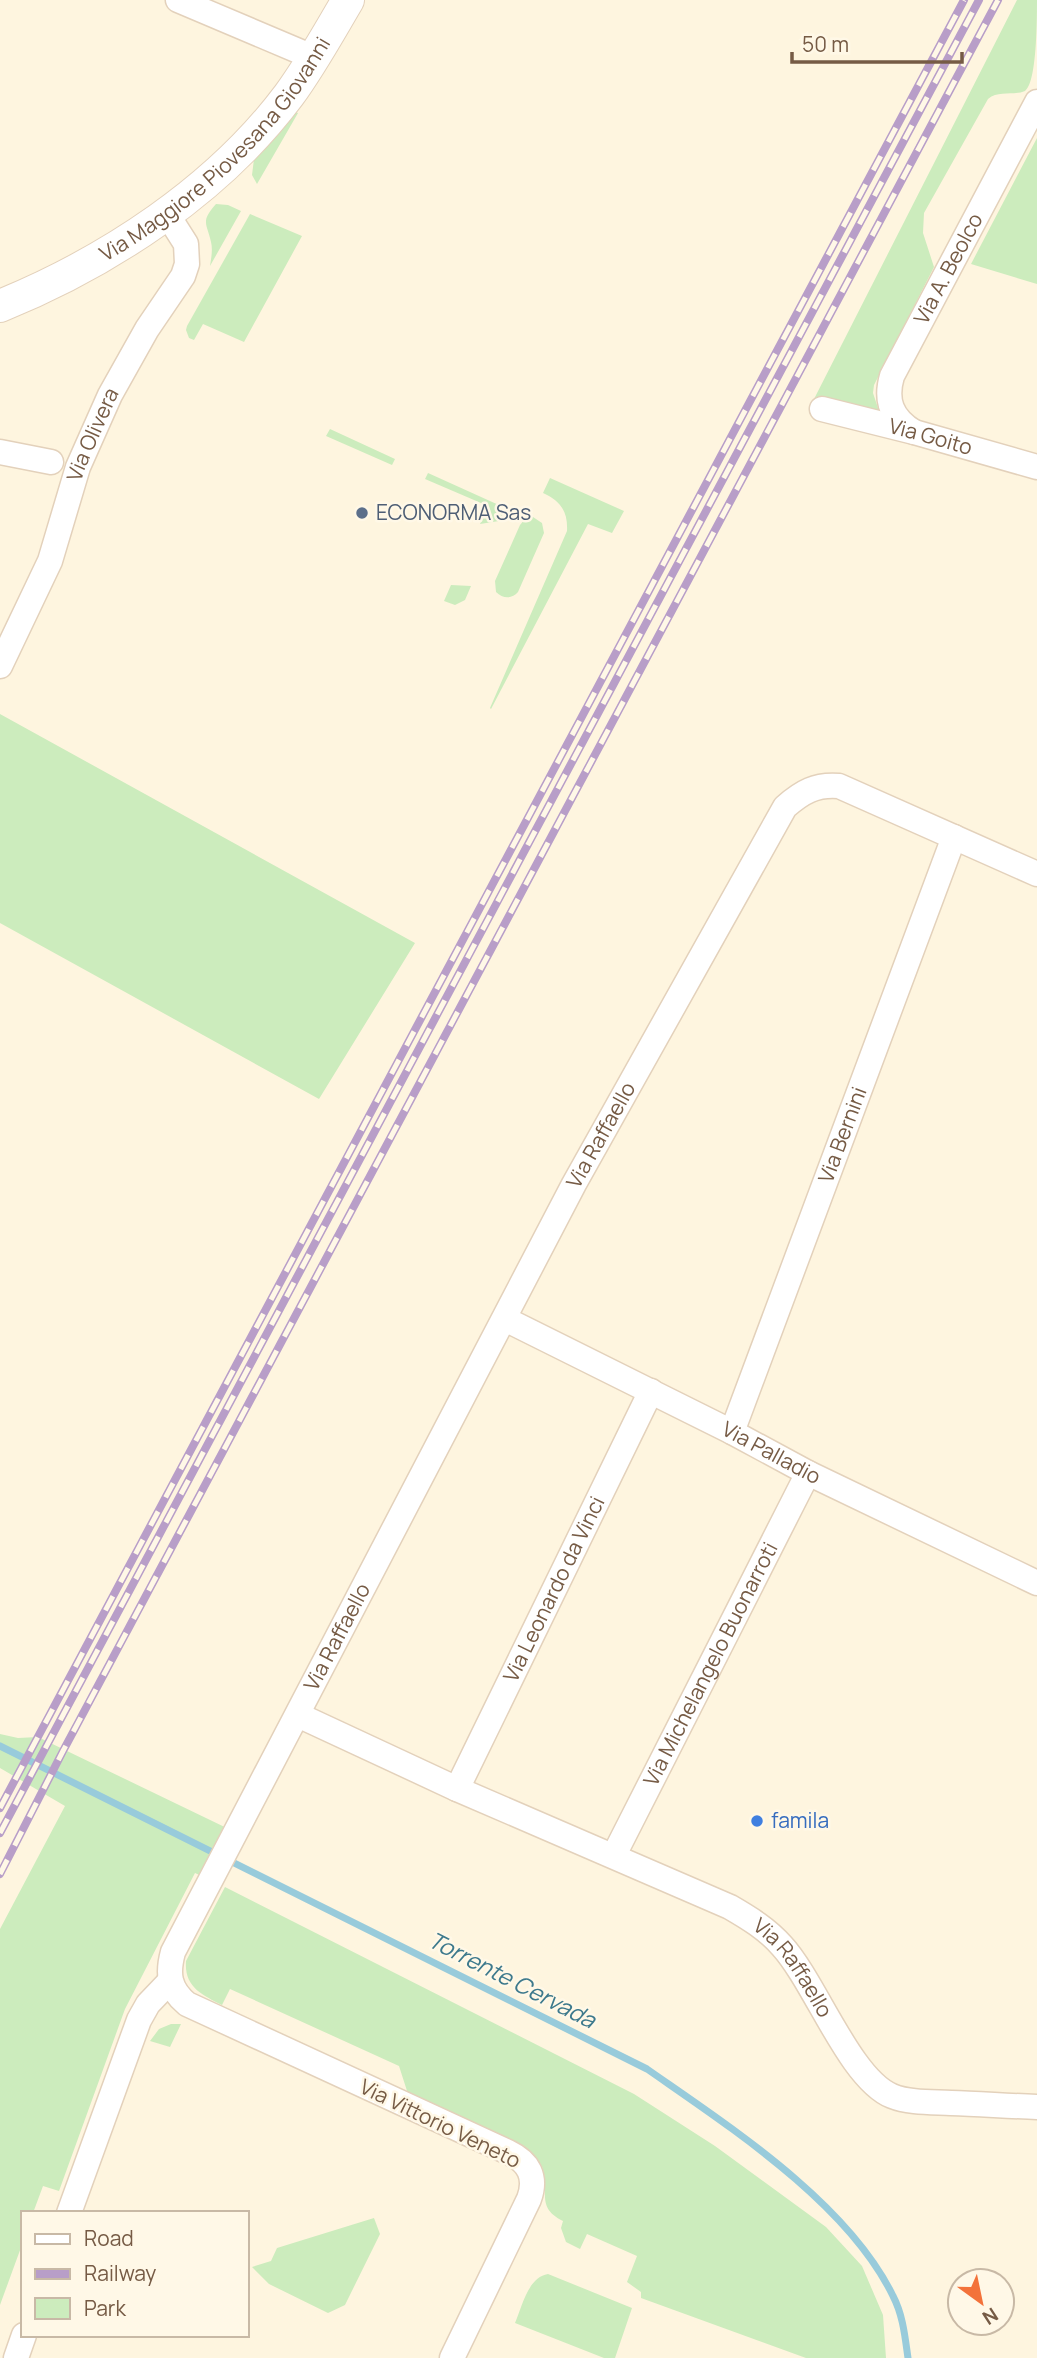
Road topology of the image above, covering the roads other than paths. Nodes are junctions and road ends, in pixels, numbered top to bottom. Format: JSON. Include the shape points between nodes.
{"nodes":[{"id":1,"x":178,"y":0,"type":"edge"},
{"id":2,"x":348,"y":0,"type":"edge"},
{"id":3,"x":315,"y":58,"type":"junction"},
{"id":4,"x":1037,"y":102,"type":"edge"},
{"id":5,"x":167,"y":214,"type":"junction"},
{"id":6,"x":0,"y":306,"type":"edge"},
{"id":7,"x":822,"y":409,"type":"dead end"},
{"id":8,"x":914,"y":432,"type":"junction"},
{"id":9,"x":0,"y":452,"type":"edge"},
{"id":10,"x":51,"y":462,"type":"dead end"},
{"id":11,"x":1037,"y":467,"type":"edge"},
{"id":12,"x":0,"y":666,"type":"edge"},
{"id":13,"x":954,"y":837,"type":"junction"},
{"id":14,"x":1037,"y":874,"type":"edge"},
{"id":15,"x":505,"y":1319,"type":"junction"},
{"id":16,"x":651,"y":1391,"type":"junction"},
{"id":17,"x":732,"y":1432,"type":"junction"},
{"id":18,"x":808,"y":1473,"type":"junction"},
{"id":19,"x":1037,"y":1583,"type":"edge"},
{"id":20,"x":298,"y":1715,"type":"junction"},
{"id":21,"x":457,"y":1789,"type":"junction"},
{"id":22,"x":614,"y":1855,"type":"junction"},
{"id":23,"x":170,"y":1982,"type":"junction"},
{"id":24,"x":1037,"y":2106,"type":"edge"},
{"id":25,"x":70,"y":2211,"type":"edge"},
{"id":26,"x":23,"y":2337,"type":"edge"},
{"id":27,"x":16,"y":2358,"type":"edge"},
{"id":28,"x":452,"y":2358,"type":"edge"}],
"edges":[{"from":1,"to":3,"type":"street"},
{"from":2,"to":3,"type":"street","name":"Via Maggiore Piovesana Giovanni"},
{"from":3,"to":5,"type":"street","name":"Via Maggiore Piovesana Giovanni","via":[[247,143]]},
{"from":4,"to":8,"type":"street","name":"Via A. Beolco","via":[[892,376],[888,390],[891,411]]},
{"from":5,"to":6,"type":"street","name":"Via Maggiore Piovesana Giovanni","via":[[115,248]]},
{"from":5,"to":12,"type":"street","name":"Via Olivera","via":[[186,244],[183,276],[110,395],[78,467],[50,561]]},
{"from":7,"to":8,"type":"street","name":"Via Goito"},
{"from":8,"to":11,"type":"street","name":"Via Goito"},
{"from":9,"to":10,"type":"street"},
{"from":13,"to":14,"type":"street","name":"Via Raffaello"},
{"from":13,"to":15,"type":"street","name":"Via Raffaello","via":[[839,786],[823,785],[799,794],[785,807],[573,1184]]},
{"from":13,"to":17,"type":"street","name":"Via Bernini"},
{"from":15,"to":16,"type":"street","name":"Via Palladio"},
{"from":15,"to":20,"type":"street","name":"Via Raffaello"},
{"from":16,"to":17,"type":"street","name":"Via Palladio"},
{"from":16,"to":21,"type":"street","name":"Via Leonardo da Vinci"},
{"from":17,"to":18,"type":"street","name":"Via Palladio"},
{"from":18,"to":19,"type":"street","name":"Via Palladio"},
{"from":18,"to":22,"type":"street","name":"Via Michelangelo Buonarroti"},
{"from":20,"to":21,"type":"street","name":"Via Raffaello"},
{"from":20,"to":23,"type":"street","name":"Via Raffaello","via":[[173,1952]]},
{"from":21,"to":22,"type":"street","name":"Via Raffaello"},
{"from":22,"to":24,"type":"street","name":"Via Raffaello","via":[[760,1925],[804,1977],[857,2064],[886,2093],[930,2102]]},
{"from":23,"to":25,"type":"street","via":[[139,2020]]},
{"from":23,"to":28,"type":"street","name":"Via Vittorio Veneto","via":[[187,2004],[508,2152],[528,2168],[533,2183],[529,2199]]},
{"from":26,"to":27,"type":"street"}]}
